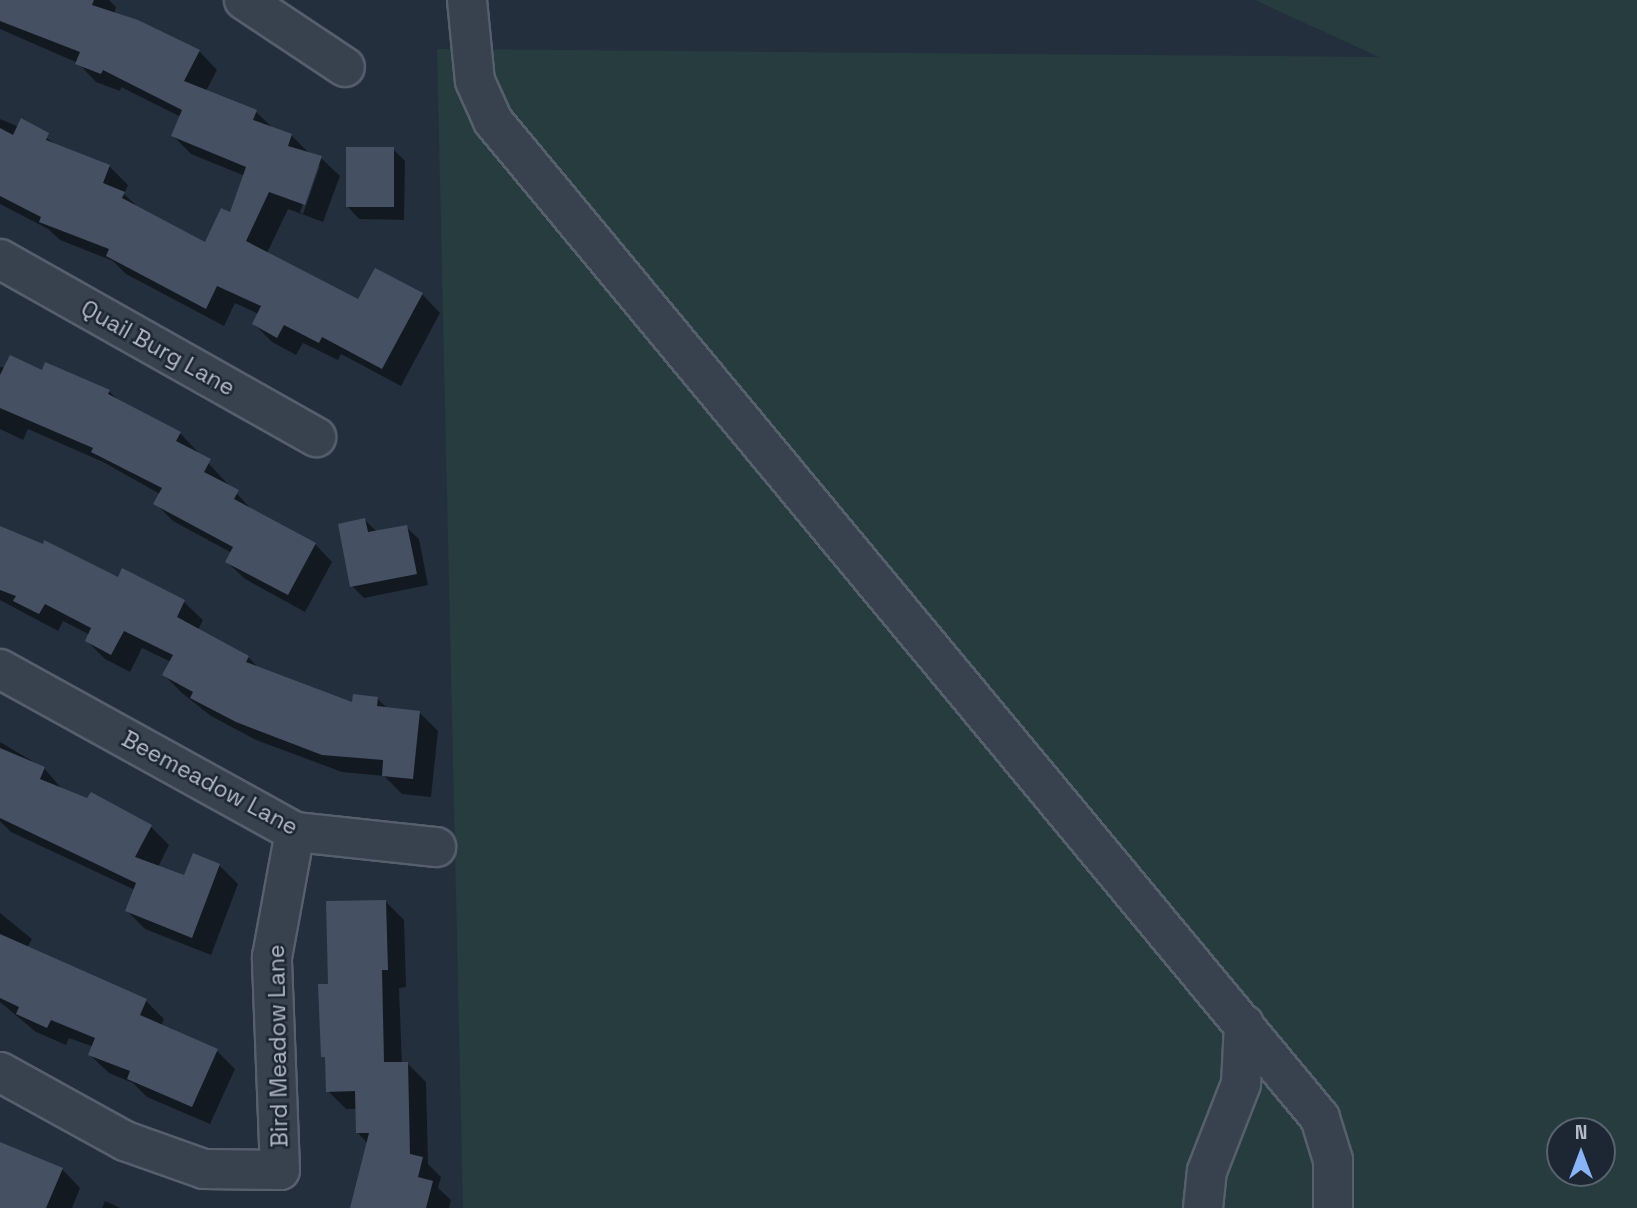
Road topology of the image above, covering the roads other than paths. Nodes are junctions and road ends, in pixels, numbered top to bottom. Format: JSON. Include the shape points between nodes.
{"nodes":[{"id":1,"x":244,"y":0,"type":"edge"},
{"id":2,"x":467,"y":0,"type":"edge"},
{"id":3,"x":345,"y":68,"type":"dead end"},
{"id":4,"x":0,"y":259,"type":"edge"},
{"id":5,"x":316,"y":437,"type":"dead end"},
{"id":6,"x":0,"y":669,"type":"edge"},
{"id":7,"x":295,"y":832,"type":"junction"},
{"id":8,"x":436,"y":847,"type":"dead end"},
{"id":9,"x":1244,"y":1024,"type":"junction"},
{"id":10,"x":0,"y":1072,"type":"edge"},
{"id":11,"x":1203,"y":1208,"type":"edge"},
{"id":12,"x":1333,"y":1208,"type":"edge"}],
"edges":[{"from":1,"to":3,"type":"street"},
{"from":2,"to":9,"type":"street","via":[[475,80],[493,121]]},
{"from":4,"to":5,"type":"street","name":"Quail Burg Lane"},
{"from":6,"to":7,"type":"street","name":"Beemeadow Lane"},
{"from":7,"to":8,"type":"street","name":"Beemeadow Lane"},
{"from":7,"to":10,"type":"street","name":"Bird Meadow Lane","via":[[272,957],[279,1170],[204,1169],[138,1146]]},
{"from":9,"to":11,"type":"street","via":[[1241,1084],[1207,1171]]},
{"from":9,"to":12,"type":"street","via":[[1320,1118],[1332,1160]]}]}
